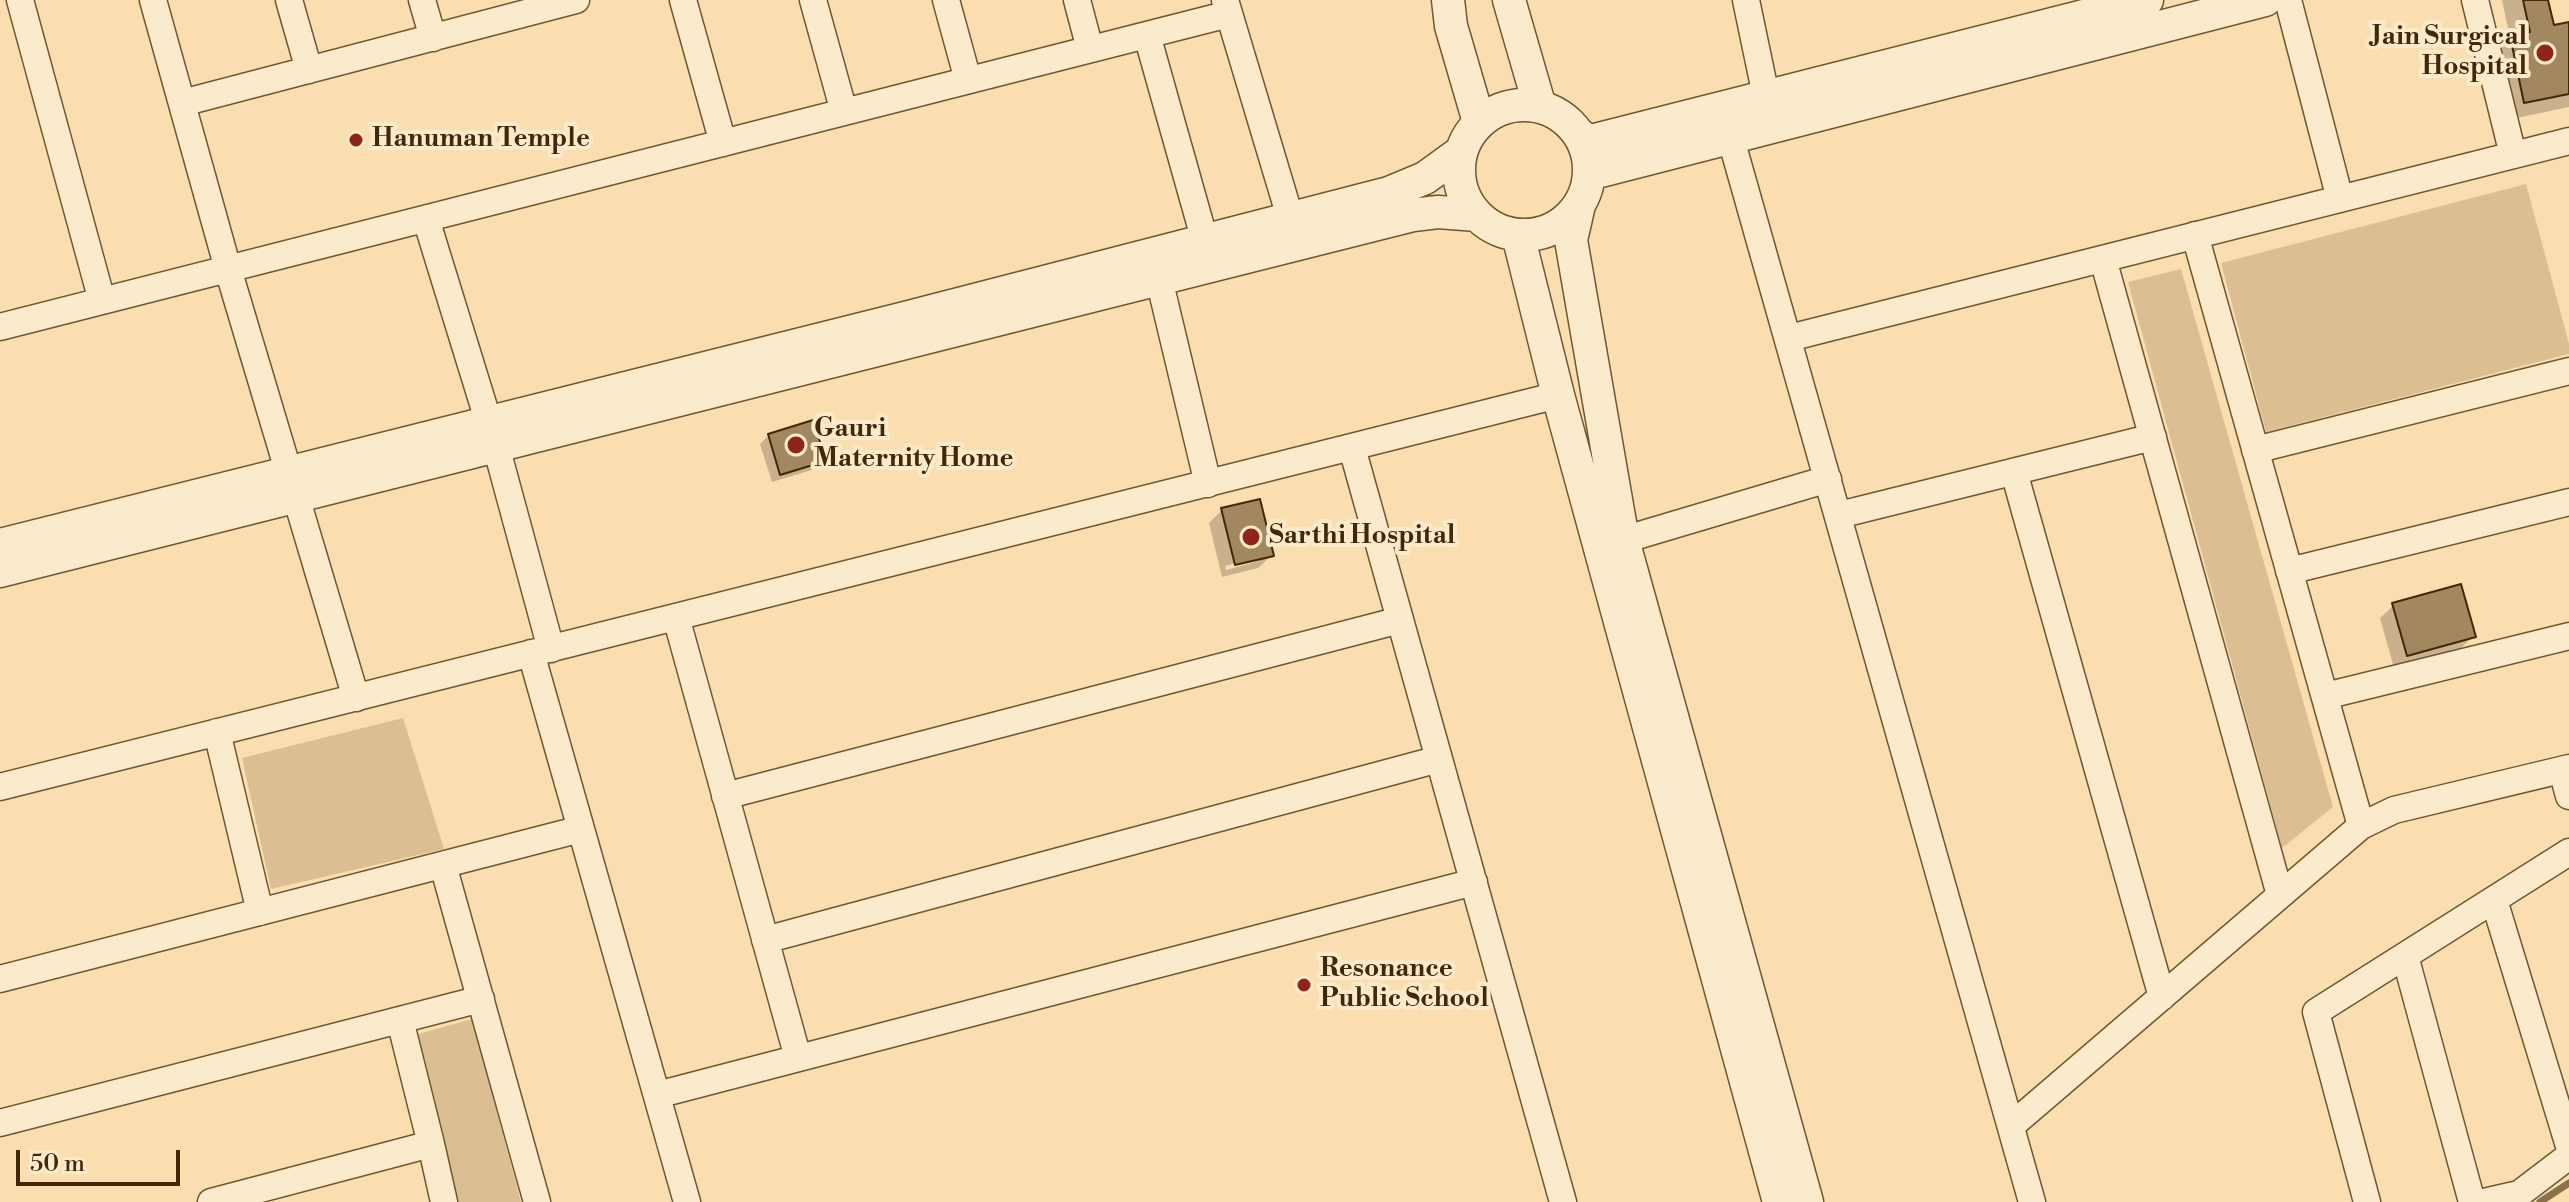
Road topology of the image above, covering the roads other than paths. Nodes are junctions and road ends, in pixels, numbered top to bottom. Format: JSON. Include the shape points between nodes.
{"nodes":[{"id":1,"x":20,"y":0,"type":"edge"},
{"id":2,"x":153,"y":0,"type":"edge"},
{"id":3,"x":289,"y":0,"type":"edge"},
{"id":4,"x":422,"y":0,"type":"edge"},
{"id":5,"x":683,"y":0,"type":"edge"},
{"id":6,"x":813,"y":0,"type":"edge"},
{"id":7,"x":946,"y":0,"type":"edge"},
{"id":8,"x":1077,"y":0,"type":"edge"},
{"id":9,"x":1448,"y":0,"type":"edge"},
{"id":10,"x":1509,"y":0,"type":"edge"},
{"id":11,"x":1746,"y":0,"type":"edge"},
{"id":12,"x":2147,"y":0,"type":"edge"},
{"id":13,"x":2265,"y":0,"type":"edge"},
{"id":14,"x":2288,"y":0,"type":"edge"},
{"id":15,"x":2475,"y":0,"type":"edge"},
{"id":16,"x":559,"y":2,"type":"edge"},
{"id":17,"x":1227,"y":7,"type":"edge"},
{"id":18,"x":1147,"y":35,"type":"junction"},
{"id":19,"x":433,"y":38,"type":"junction"},
{"id":20,"x":1090,"y":49,"type":"junction"},
{"id":21,"x":309,"y":70,"type":"junction"},
{"id":22,"x":968,"y":80,"type":"junction"},
{"id":23,"x":1766,"y":96,"type":"junction"},
{"id":24,"x":182,"y":103,"type":"junction"},
{"id":25,"x":1540,"y":107,"type":"junction"},
{"id":26,"x":844,"y":112,"type":"junction"},
{"id":27,"x":1479,"y":122,"type":"junction"},
{"id":28,"x":1726,"y":122,"type":"junction"},
{"id":29,"x":1579,"y":134,"type":"junction"},
{"id":30,"x":2569,"y":141,"type":"edge"},
{"id":31,"x":723,"y":143,"type":"junction"},
{"id":32,"x":1461,"y":152,"type":"junction"},
{"id":33,"x":2513,"y":155,"type":"junction"},
{"id":34,"x":1589,"y":174,"type":"junction"},
{"id":35,"x":2340,"y":199,"type":"junction"},
{"id":36,"x":1579,"y":205,"type":"junction"},
{"id":37,"x":1477,"y":215,"type":"junction"},
{"id":38,"x":426,"y":219,"type":"junction"},
{"id":39,"x":1294,"y":232,"type":"junction"},
{"id":40,"x":1518,"y":235,"type":"junction"},
{"id":41,"x":2195,"y":235,"type":"junction"},
{"id":42,"x":1205,"y":241,"type":"junction"},
{"id":43,"x":2103,"y":259,"type":"junction"},
{"id":44,"x":1156,"y":267,"type":"junction"},
{"id":45,"x":228,"y":269,"type":"junction"},
{"id":46,"x":102,"y":301,"type":"junction"},
{"id":47,"x":0,"y":327,"type":"edge"},
{"id":48,"x":1789,"y":338,"type":"junction"},
{"id":49,"x":2569,"y":371,"type":"edge"},
{"id":50,"x":1558,"y":395,"type":"junction"},
{"id":51,"x":492,"y":434,"type":"junction"},
{"id":52,"x":2153,"y":437,"type":"junction"},
{"id":53,"x":1352,"y":448,"type":"junction"},
{"id":54,"x":2255,"y":450,"type":"junction"},
{"id":55,"x":2014,"y":472,"type":"junction"},
{"id":56,"x":1828,"y":479,"type":"junction"},
{"id":57,"x":293,"y":484,"type":"junction"},
{"id":58,"x":1208,"y":484,"type":"junction"},
{"id":59,"x":2569,"y":502,"type":"edge"},
{"id":60,"x":1839,"y":515,"type":"junction"},
{"id":61,"x":1623,"y":540,"type":"junction"},
{"id":62,"x":0,"y":545,"type":"edge"},
{"id":63,"x":0,"y":571,"type":"edge"},
{"id":64,"x":2289,"y":571,"type":"junction"},
{"id":65,"x":676,"y":617,"type":"junction"},
{"id":66,"x":1400,"y":620,"type":"junction"},
{"id":67,"x":2569,"y":636,"type":"edge"},
{"id":68,"x":541,"y":651,"type":"junction"},
{"id":69,"x":2325,"y":696,"type":"junction"},
{"id":70,"x":356,"y":698,"type":"junction"},
{"id":71,"x":217,"y":732,"type":"junction"},
{"id":72,"x":1439,"y":759,"type":"junction"},
{"id":73,"x":2565,"y":769,"type":"edge"},
{"id":74,"x":0,"y":787,"type":"edge"},
{"id":75,"x":725,"y":796,"type":"junction"},
{"id":76,"x":2569,"y":796,"type":"edge"},
{"id":77,"x":2361,"y":826,"type":"junction"},
{"id":78,"x":581,"y":829,"type":"junction"},
{"id":79,"x":2569,"y":852,"type":"edge"},
{"id":80,"x":443,"y":865,"type":"junction"},
{"id":81,"x":1474,"y":882,"type":"junction"},
{"id":82,"x":2280,"y":895,"type":"junction"},
{"id":83,"x":2494,"y":900,"type":"junction"},
{"id":84,"x":260,"y":912,"type":"junction"},
{"id":85,"x":765,"y":940,"type":"junction"},
{"id":86,"x":2405,"y":956,"type":"junction"},
{"id":87,"x":0,"y":979,"type":"edge"},
{"id":88,"x":2162,"y":997,"type":"junction"},
{"id":89,"x":481,"y":999,"type":"junction"},
{"id":90,"x":400,"y":1020,"type":"junction"},
{"id":91,"x":798,"y":1058,"type":"junction"},
{"id":92,"x":657,"y":1095,"type":"junction"},
{"id":93,"x":0,"y":1123,"type":"edge"},
{"id":94,"x":2011,"y":1126,"type":"junction"},
{"id":95,"x":431,"y":1144,"type":"junction"},
{"id":96,"x":2569,"y":1146,"type":"edge"},
{"id":97,"x":2569,"y":1156,"type":"edge"},
{"id":98,"x":211,"y":1202,"type":"edge"},
{"id":99,"x":444,"y":1202,"type":"edge"},
{"id":100,"x":537,"y":1202,"type":"edge"},
{"id":101,"x":687,"y":1202,"type":"edge"},
{"id":102,"x":1563,"y":1202,"type":"edge"},
{"id":103,"x":1779,"y":1202,"type":"edge"},
{"id":104,"x":1807,"y":1202,"type":"edge"},
{"id":105,"x":2032,"y":1202,"type":"edge"},
{"id":106,"x":2367,"y":1202,"type":"edge"},
{"id":107,"x":2472,"y":1202,"type":"edge"},
{"id":108,"x":2484,"y":1202,"type":"edge"}],
"edges":[{"from":1,"to":46,"type":"street"},
{"from":2,"to":24,"type":"street"},
{"from":3,"to":21,"type":"street"},
{"from":4,"to":19,"type":"street"},
{"from":5,"to":31,"type":"street"},
{"from":6,"to":26,"type":"street"},
{"from":7,"to":22,"type":"street"},
{"from":8,"to":20,"type":"street"},
{"from":9,"to":27,"type":"street"},
{"from":10,"to":25,"type":"street"},
{"from":11,"to":23,"type":"street"},
{"from":12,"to":23,"type":"street"},
{"from":13,"to":28,"type":"street"},
{"from":14,"to":35,"type":"street"},
{"from":15,"to":33,"type":"street"},
{"from":16,"to":19,"type":"street"},
{"from":17,"to":18,"type":"street"},
{"from":17,"to":39,"type":"street"},
{"from":18,"to":20,"type":"street"},
{"from":18,"to":42,"type":"street"},
{"from":19,"to":21,"type":"street"},
{"from":20,"to":22,"type":"street"},
{"from":21,"to":24,"type":"street"},
{"from":22,"to":26,"type":"street"},
{"from":23,"to":28,"type":"street"},
{"from":24,"to":45,"type":"street"},
{"from":25,"to":27,"type":"street","via":[[1507,106]]},
{"from":25,"to":29,"type":"street","via":[[1563,118]]},
{"from":26,"to":31,"type":"street"},
{"from":27,"to":32,"type":"street"},
{"from":28,"to":29,"type":"street","via":[[1587,142]]},
{"from":28,"to":34,"type":"street"},
{"from":28,"to":48,"type":"street"},
{"from":29,"to":34,"type":"street"},
{"from":30,"to":33,"type":"street"},
{"from":31,"to":38,"type":"street"},
{"from":32,"to":37,"type":"street","via":[[1459,175]]},
{"from":32,"to":39,"type":"street","via":[[1412,185]]},
{"from":33,"to":35,"type":"street"},
{"from":34,"to":36,"type":"street"},
{"from":35,"to":41,"type":"street"},
{"from":36,"to":40,"type":"street","via":[[1564,222],[1541,233]]},
{"from":36,"to":61,"type":"street","via":[[1571,240]]},
{"from":37,"to":39,"type":"street","via":[[1438,212]]},
{"from":37,"to":40,"type":"street"},
{"from":38,"to":45,"type":"street"},
{"from":38,"to":51,"type":"street"},
{"from":39,"to":42,"type":"street"},
{"from":39,"to":44,"type":"street"},
{"from":40,"to":50,"type":"street"},
{"from":41,"to":43,"type":"street"},
{"from":41,"to":54,"type":"street"},
{"from":42,"to":44,"type":"street"},
{"from":43,"to":48,"type":"street"},
{"from":43,"to":52,"type":"street"},
{"from":44,"to":51,"type":"street"},
{"from":44,"to":58,"type":"street"},
{"from":45,"to":46,"type":"street"},
{"from":45,"to":57,"type":"street"},
{"from":46,"to":47,"type":"street"},
{"from":48,"to":56,"type":"street"},
{"from":49,"to":54,"type":"street"},
{"from":50,"to":53,"type":"street"},
{"from":50,"to":103,"type":"street"},
{"from":51,"to":57,"type":"street"},
{"from":51,"to":68,"type":"street"},
{"from":52,"to":55,"type":"street"},
{"from":52,"to":82,"type":"street"},
{"from":53,"to":58,"type":"street"},
{"from":53,"to":66,"type":"street"},
{"from":54,"to":64,"type":"street"},
{"from":55,"to":60,"type":"street"},
{"from":55,"to":88,"type":"street"},
{"from":56,"to":60,"type":"street"},
{"from":56,"to":61,"type":"street"},
{"from":57,"to":62,"type":"street"},
{"from":57,"to":63,"type":"street"},
{"from":57,"to":70,"type":"street"},
{"from":58,"to":65,"type":"street"},
{"from":59,"to":64,"type":"street"},
{"from":60,"to":94,"type":"street"},
{"from":61,"to":104,"type":"street"},
{"from":64,"to":69,"type":"street"},
{"from":65,"to":68,"type":"street"},
{"from":65,"to":75,"type":"street"},
{"from":66,"to":72,"type":"street"},
{"from":66,"to":75,"type":"street"},
{"from":67,"to":69,"type":"street"},
{"from":68,"to":70,"type":"street"},
{"from":68,"to":78,"type":"street"},
{"from":69,"to":77,"type":"street"},
{"from":70,"to":71,"type":"street"},
{"from":71,"to":74,"type":"street"},
{"from":71,"to":84,"type":"street"},
{"from":72,"to":81,"type":"street"},
{"from":72,"to":85,"type":"street"},
{"from":73,"to":76,"type":"street"},
{"from":73,"to":77,"type":"street","via":[[2394,810]]},
{"from":75,"to":85,"type":"street"},
{"from":77,"to":82,"type":"street"},
{"from":78,"to":80,"type":"street"},
{"from":78,"to":92,"type":"street"},
{"from":79,"to":83,"type":"street"},
{"from":80,"to":84,"type":"street"},
{"from":80,"to":89,"type":"street"},
{"from":81,"to":91,"type":"street"},
{"from":81,"to":102,"type":"street"},
{"from":82,"to":88,"type":"street"},
{"from":83,"to":86,"type":"street"},
{"from":83,"to":96,"type":"street"},
{"from":84,"to":87,"type":"street"},
{"from":85,"to":91,"type":"street"},
{"from":86,"to":106,"type":"street","via":[[2316,1012]]},
{"from":86,"to":107,"type":"street"},
{"from":88,"to":94,"type":"street"},
{"from":89,"to":90,"type":"street"},
{"from":89,"to":100,"type":"street"},
{"from":90,"to":93,"type":"street"},
{"from":90,"to":95,"type":"street"},
{"from":91,"to":92,"type":"street"},
{"from":92,"to":101,"type":"street"},
{"from":94,"to":105,"type":"street"},
{"from":95,"to":98,"type":"street"},
{"from":95,"to":99,"type":"street"},
{"from":97,"to":108,"type":"street","via":[[2519,1194]]}]}
